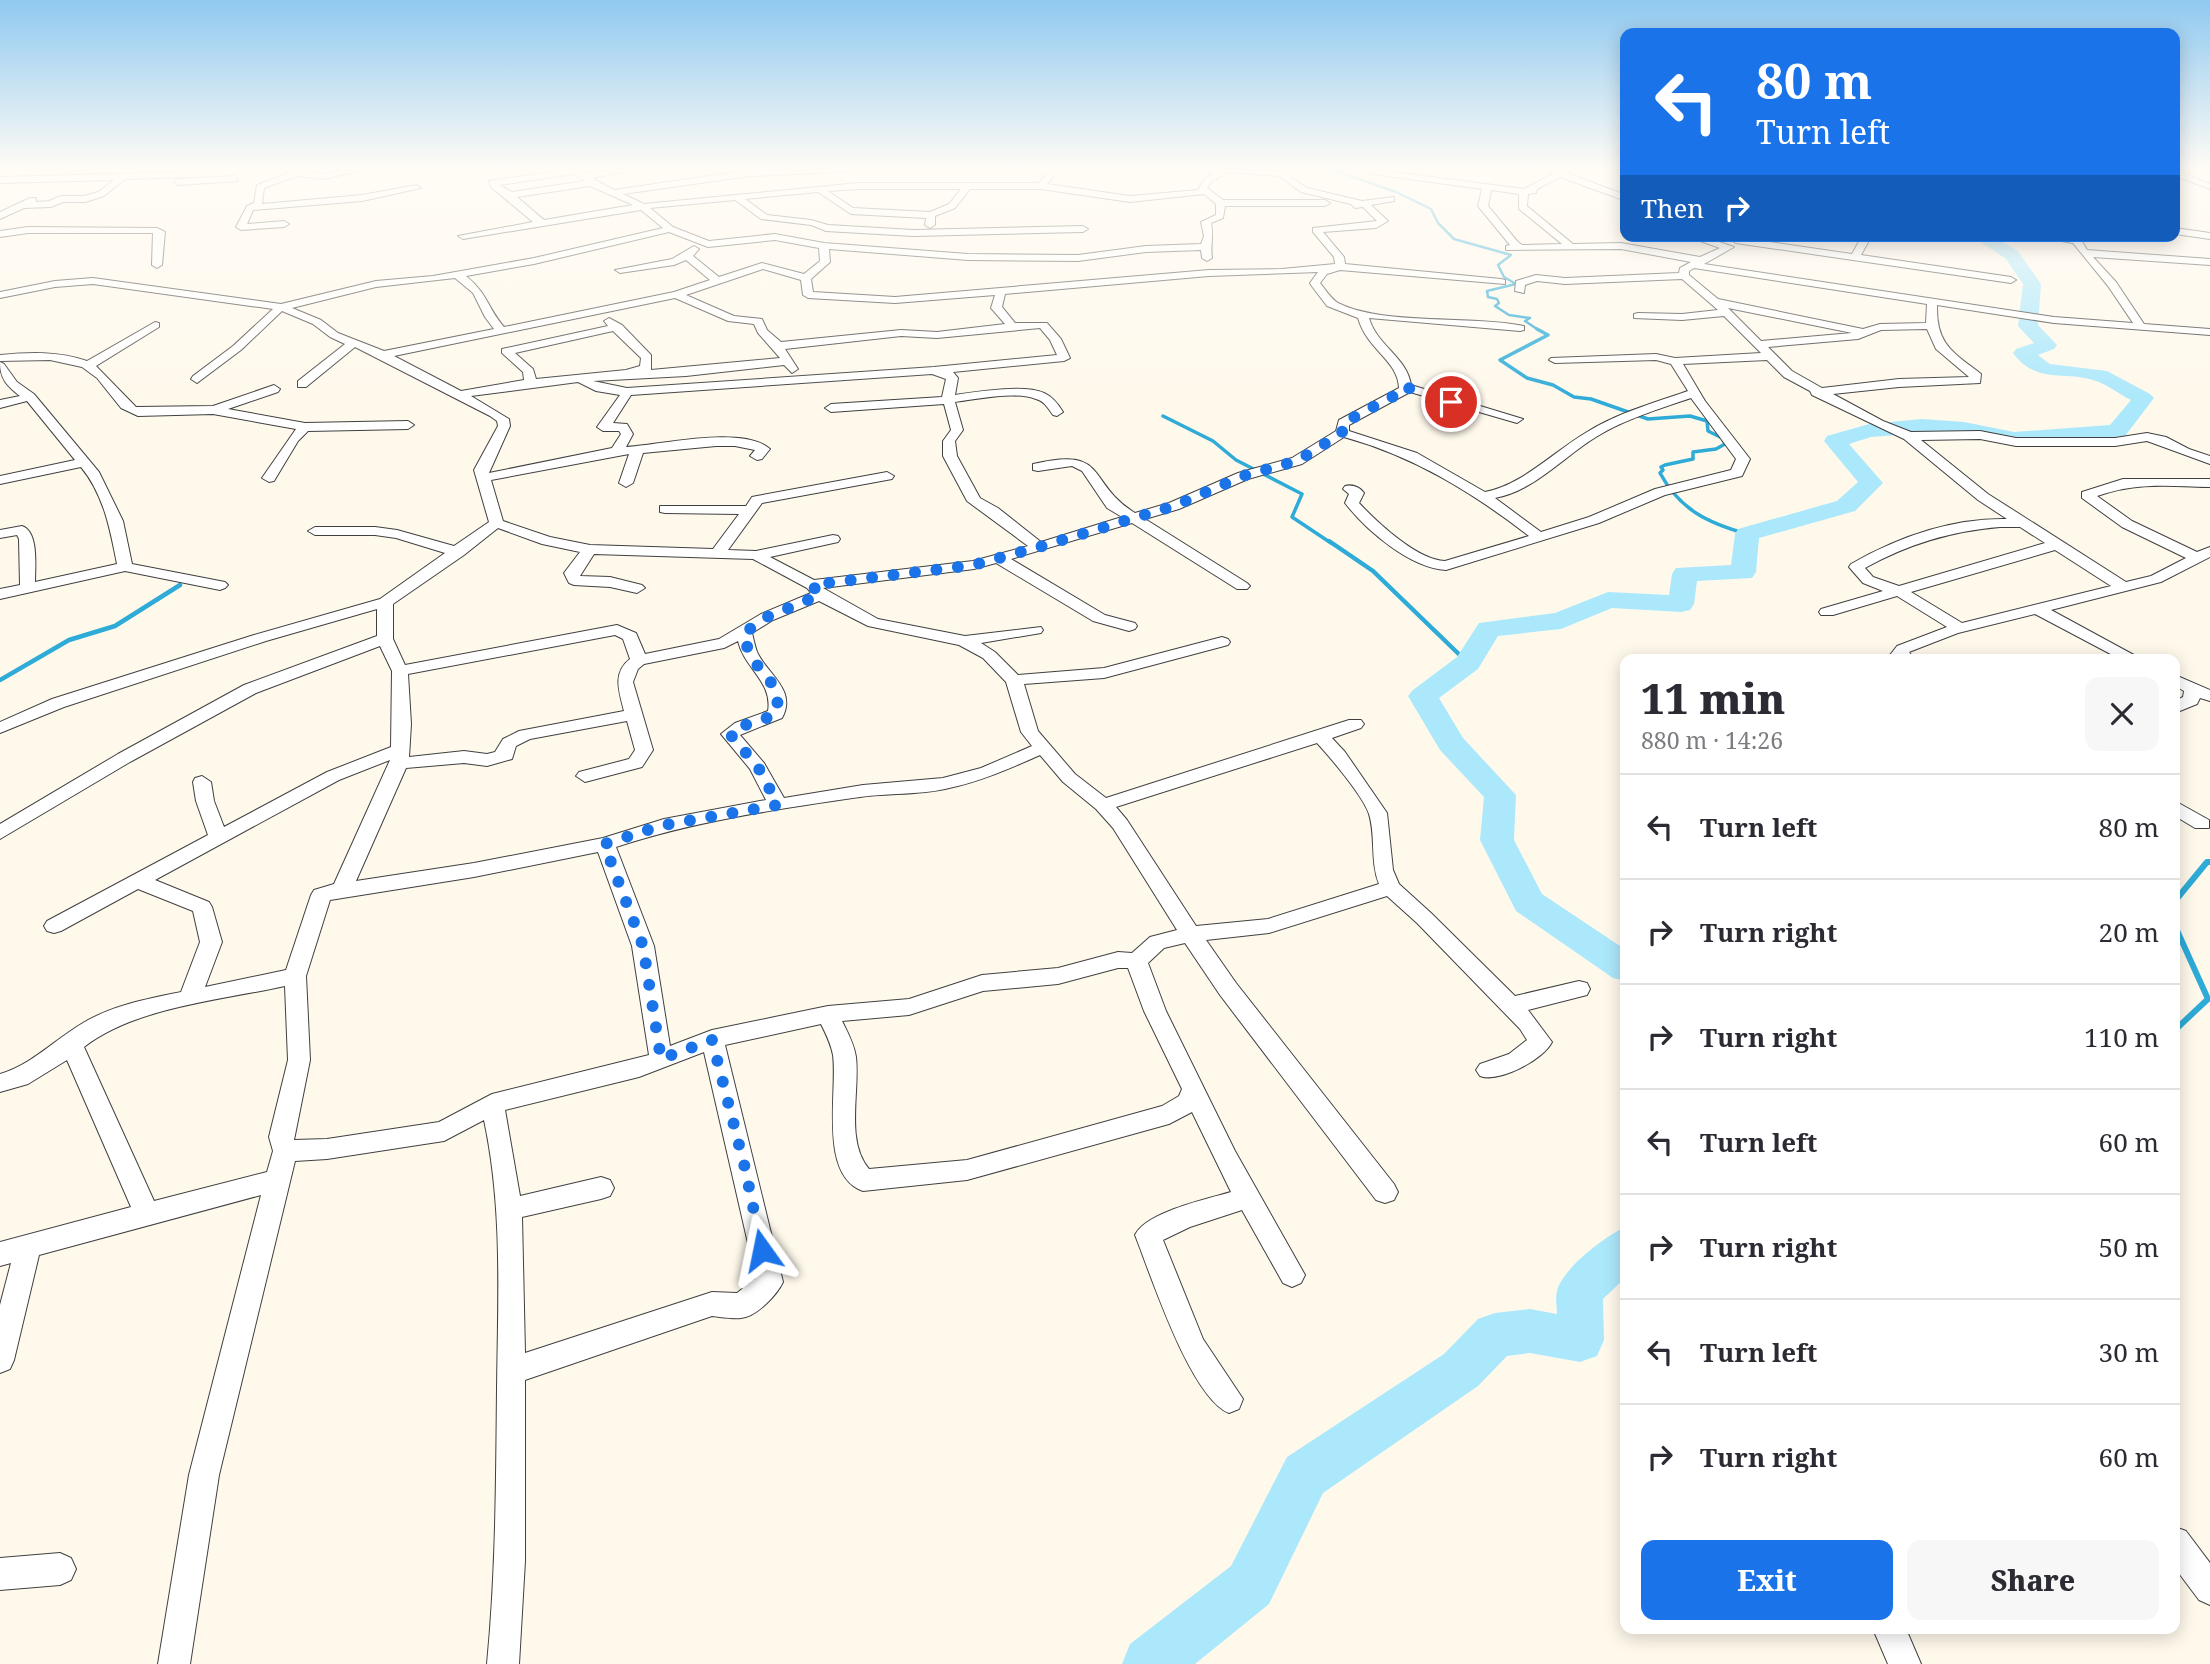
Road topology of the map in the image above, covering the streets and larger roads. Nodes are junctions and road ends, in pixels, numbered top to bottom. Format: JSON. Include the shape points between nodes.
{"nodes":[{"id":1,"x":829,"y":245,"type":"edge"},
{"id":2,"x":159,"y":246,"type":"edge"},
{"id":3,"x":593,"y":246,"type":"edge"},
{"id":4,"x":695,"y":246,"type":"edge"},
{"id":5,"x":795,"y":246,"type":"edge"},
{"id":6,"x":837,"y":246,"type":"edge"},
{"id":7,"x":997,"y":246,"type":"edge"},
{"id":8,"x":1329,"y":246,"type":"edge"},
{"id":9,"x":1513,"y":246,"type":"edge"},
{"id":10,"x":1551,"y":246,"type":"edge"},
{"id":11,"x":1603,"y":246,"type":"edge"},
{"id":12,"x":1727,"y":246,"type":"edge"},
{"id":13,"x":1768,"y":246,"type":"edge"},
{"id":14,"x":1861,"y":246,"type":"edge"},
{"id":15,"x":2080,"y":246,"type":"edge"},
{"id":16,"x":1205,"y":247,"type":"joint"},
{"id":17,"x":2084,"y":253,"type":"junction"},
{"id":18,"x":1093,"y":254,"type":"junction"},
{"id":19,"x":687,"y":256,"type":"junction"},
{"id":20,"x":968,"y":257,"type":"junction"},
{"id":21,"x":988,"y":257,"type":"junction"},
{"id":22,"x":1855,"y":258,"type":"junction"},
{"id":23,"x":2210,"y":262,"type":"edge"},
{"id":24,"x":1698,"y":263,"type":"junction"},
{"id":25,"x":157,"y":265,"type":"dead end"},
{"id":26,"x":762,"y":266,"type":"junction"},
{"id":27,"x":1340,"y":267,"type":"junction"},
{"id":28,"x":946,"y":268,"type":"dead end"},
{"id":29,"x":620,"y":270,"type":"dead end"},
{"id":30,"x":1209,"y":272,"type":"junction"},
{"id":31,"x":458,"y":275,"type":"junction"},
{"id":32,"x":1684,"y":276,"type":"junction"},
{"id":33,"x":806,"y":278,"type":"junction"},
{"id":34,"x":2011,"y":280,"type":"dead end"},
{"id":35,"x":1118,"y":281,"type":"junction"},
{"id":36,"x":719,"y":282,"type":"junction"},
{"id":37,"x":1501,"y":282,"type":"dead end"},
{"id":38,"x":1001,"y":291,"type":"junction"},
{"id":39,"x":1520,"y":291,"type":"dead end"},
{"id":40,"x":0,"y":295,"type":"edge"},
{"id":41,"x":676,"y":295,"type":"junction"},
{"id":42,"x":1715,"y":302,"type":"junction"},
{"id":43,"x":1931,"y":302,"type":"junction"},
{"id":44,"x":281,"y":307,"type":"junction"},
{"id":45,"x":595,"y":312,"type":"junction"},
{"id":46,"x":1356,"y":312,"type":"junction"},
{"id":47,"x":1727,"y":312,"type":"junction"},
{"id":48,"x":1638,"y":316,"type":"dead end"},
{"id":49,"x":898,"y":317,"type":"junction"},
{"id":50,"x":155,"y":325,"type":"dead end"},
{"id":51,"x":618,"y":327,"type":"junction"},
{"id":52,"x":1011,"y":327,"type":"junction"},
{"id":53,"x":1931,"y":327,"type":"junction"},
{"id":54,"x":2141,"y":327,"type":"junction"},
{"id":55,"x":854,"y":328,"type":"dead end"},
{"id":56,"x":1520,"y":328,"type":"dead end"},
{"id":57,"x":502,"y":332,"type":"junction"},
{"id":58,"x":1863,"y":332,"type":"junction"},
{"id":59,"x":2210,"y":332,"type":"edge"},
{"id":60,"x":353,"y":343,"type":"junction"},
{"id":61,"x":1760,"y":344,"type":"junction"},
{"id":62,"x":778,"y":346,"type":"junction"},
{"id":63,"x":383,"y":355,"type":"junction"},
{"id":64,"x":1771,"y":356,"type":"junction"},
{"id":65,"x":0,"y":358,"type":"edge"},
{"id":66,"x":1555,"y":360,"type":"dead end"},
{"id":67,"x":788,"y":361,"type":"junction"},
{"id":68,"x":1675,"y":361,"type":"junction"},
{"id":69,"x":0,"y":366,"type":"edge"},
{"id":70,"x":87,"y":366,"type":"junction"},
{"id":71,"x":932,"y":370,"type":"junction"},
{"id":72,"x":626,"y":374,"type":"junction"},
{"id":73,"x":578,"y":378,"type":"junction"},
{"id":74,"x":799,"y":378,"type":"junction"},
{"id":75,"x":197,"y":379,"type":"dead end"},
{"id":76,"x":530,"y":383,"type":"junction"},
{"id":77,"x":302,"y":384,"type":"dead end"},
{"id":78,"x":7,"y":386,"type":"edge"},
{"id":79,"x":1405,"y":387,"type":"junction"},
{"id":80,"x":274,"y":389,"type":"dead end"},
{"id":81,"x":626,"y":392,"type":"junction"},
{"id":82,"x":1816,"y":392,"type":"junction"},
{"id":83,"x":1695,"y":393,"type":"junction"},
{"id":84,"x":457,"y":395,"type":"junction"},
{"id":85,"x":30,"y":397,"type":"junction"},
{"id":86,"x":948,"y":398,"type":"junction"},
{"id":87,"x":0,"y":404,"type":"edge"},
{"id":88,"x":831,"y":408,"type":"dead end"},
{"id":89,"x":213,"y":410,"type":"junction"},
{"id":90,"x":1057,"y":412,"type":"dead end"},
{"id":91,"x":1517,"y":419,"type":"dead end"},
{"id":92,"x":408,"y":425,"type":"dead end"},
{"id":93,"x":305,"y":427,"type":"junction"},
{"id":94,"x":1342,"y":433,"type":"junction"},
{"id":95,"x":1903,"y":433,"type":"junction"},
{"id":96,"x":617,"y":451,"type":"junction"},
{"id":97,"x":637,"y":451,"type":"junction"},
{"id":98,"x":757,"y":456,"type":"dead end"},
{"id":99,"x":2210,"y":460,"type":"edge"},
{"id":100,"x":84,"y":462,"type":"junction"},
{"id":101,"x":1038,"y":467,"type":"dead end"},
{"id":102,"x":887,"y":476,"type":"dead end"},
{"id":103,"x":269,"y":478,"type":"dead end"},
{"id":104,"x":483,"y":478,"type":"junction"},
{"id":105,"x":0,"y":480,"type":"edge"},
{"id":106,"x":626,"y":483,"type":"dead end"},
{"id":107,"x":2210,"y":483,"type":"edge"},
{"id":108,"x":1350,"y":489,"type":"dead end"},
{"id":109,"x":1660,"y":492,"type":"joint"},
{"id":110,"x":1484,"y":496,"type":"junction"},
{"id":111,"x":665,"y":509,"type":"dead end"},
{"id":112,"x":748,"y":510,"type":"junction"},
{"id":113,"x":1131,"y":518,"type":"junction"},
{"id":114,"x":496,"y":523,"type":"junction"},
{"id":115,"x":2021,"y":523,"type":"junction"},
{"id":116,"x":315,"y":531,"type":"dead end"},
{"id":117,"x":0,"y":534,"type":"edge"},
{"id":118,"x":1538,"y":536,"type":"junction"},
{"id":119,"x":832,"y":539,"type":"dead end"},
{"id":120,"x":2058,"y":544,"type":"junction"},
{"id":121,"x":1039,"y":547,"type":"junction"},
{"id":122,"x":590,"y":549,"type":"junction"},
{"id":123,"x":719,"y":551,"type":"junction"},
{"id":124,"x":459,"y":552,"type":"junction"},
{"id":125,"x":2203,"y":554,"type":"edge"},
{"id":126,"x":756,"y":555,"type":"junction"},
{"id":127,"x":999,"y":558,"type":"junction"},
{"id":128,"x":125,"y":567,"type":"junction"},
{"id":129,"x":220,"y":585,"type":"dead end"},
{"id":130,"x":1242,"y":586,"type":"dead end"},
{"id":131,"x":2123,"y":587,"type":"junction"},
{"id":132,"x":28,"y":588,"type":"junction"},
{"id":133,"x":637,"y":588,"type":"dead end"},
{"id":134,"x":816,"y":590,"type":"junction"},
{"id":135,"x":1899,"y":591,"type":"junction"},
{"id":136,"x":0,"y":594,"type":"edge"},
{"id":137,"x":385,"y":602,"type":"junction"},
{"id":138,"x":2038,"y":610,"type":"junction"},
{"id":139,"x":1828,"y":612,"type":"dead end"},
{"id":140,"x":1129,"y":626,"type":"dead end"},
{"id":141,"x":1959,"y":628,"type":"junction"},
{"id":142,"x":1035,"y":631,"type":"dead end"},
{"id":143,"x":744,"y":633,"type":"junction"},
{"id":144,"x":385,"y":639,"type":"junction"},
{"id":145,"x":965,"y":641,"type":"junction"},
{"id":146,"x":1222,"y":642,"type":"dead end"},
{"id":147,"x":1899,"y":654,"type":"edge"},
{"id":148,"x":2123,"y":654,"type":"edge"},
{"id":149,"x":639,"y":660,"type":"junction"},
{"id":150,"x":400,"y":671,"type":"junction"},
{"id":151,"x":1014,"y":680,"type":"junction"},
{"id":152,"x":2180,"y":682,"type":"edge"},
{"id":153,"x":2193,"y":689,"type":"junction"},
{"id":154,"x":2210,"y":696,"type":"edge"},
{"id":155,"x":2180,"y":706,"type":"edge"},
{"id":156,"x":635,"y":714,"type":"junction"},
{"id":157,"x":1354,"y":724,"type":"dead end"},
{"id":158,"x":0,"y":727,"type":"edge"},
{"id":159,"x":1320,"y":735,"type":"junction"},
{"id":160,"x":1044,"y":747,"type":"junction"},
{"id":161,"x":399,"y":757,"type":"junction"},
{"id":162,"x":585,"y":776,"type":"dead end"},
{"id":163,"x":202,"y":782,"type":"dead end"},
{"id":164,"x":778,"y":805,"type":"junction"},
{"id":165,"x":1103,"y":805,"type":"junction"},
{"id":166,"x":2180,"y":810,"type":"edge"},
{"id":167,"x":2202,"y":824,"type":"dead end"},
{"id":168,"x":0,"y":833,"type":"edge"},
{"id":169,"x":218,"y":837,"type":"junction"},
{"id":170,"x":604,"y":844,"type":"junction"},
{"id":171,"x":137,"y":881,"type":"junction"},
{"id":172,"x":1390,"y":888,"type":"junction"},
{"id":173,"x":342,"y":889,"type":"junction"},
{"id":174,"x":54,"y":926,"type":"dead end"},
{"id":175,"x":1190,"y":934,"type":"junction"},
{"id":176,"x":1137,"y":961,"type":"junction"},
{"id":177,"x":295,"y":976,"type":"junction"},
{"id":178,"x":1579,"y":989,"type":"dead end"},
{"id":179,"x":190,"y":998,"type":"junction"},
{"id":180,"x":1509,"y":1006,"type":"junction"},
{"id":181,"x":828,"y":1014,"type":"junction"},
{"id":182,"x":712,"y":1040,"type":"junction"},
{"id":183,"x":71,"y":1042,"type":"junction"},
{"id":184,"x":661,"y":1059,"type":"junction"},
{"id":185,"x":1488,"y":1070,"type":"dead end"},
{"id":186,"x":0,"y":1083,"type":"edge"},
{"id":187,"x":1194,"y":1089,"type":"junction"},
{"id":188,"x":492,"y":1104,"type":"junction"},
{"id":189,"x":285,"y":1151,"type":"junction"},
{"id":190,"x":278,"y":1180,"type":"junction"},
{"id":191,"x":601,"y":1188,"type":"dead end"},
{"id":192,"x":1385,"y":1192,"type":"dead end"},
{"id":193,"x":1248,"y":1197,"type":"junction"},
{"id":194,"x":507,"y":1210,"type":"junction"},
{"id":195,"x":147,"y":1214,"type":"junction"},
{"id":196,"x":28,"y":1246,"type":"junction"},
{"id":197,"x":0,"y":1254,"type":"edge"},
{"id":198,"x":1292,"y":1275,"type":"dead end"},
{"id":199,"x":0,"y":1360,"type":"edge"},
{"id":200,"x":511,"y":1371,"type":"junction"},
{"id":201,"x":1228,"y":1399,"type":"dead end"},
{"id":202,"x":2180,"y":1549,"type":"edge"},
{"id":203,"x":60,"y":1569,"type":"dead end"},
{"id":204,"x":0,"y":1574,"type":"edge"},
{"id":205,"x":2210,"y":1589,"type":"edge"},
{"id":206,"x":1891,"y":1634,"type":"edge"},
{"id":207,"x":174,"y":1664,"type":"edge"},
{"id":208,"x":503,"y":1664,"type":"edge"},
{"id":209,"x":1905,"y":1664,"type":"edge"}],
"edges":[{"from":1,"to":33,"type":"street","via":[[825,262]]},
{"from":2,"to":25,"type":"street"},
{"from":3,"to":31,"type":"street"},
{"from":4,"to":19,"type":"street"},
{"from":5,"to":26,"type":"street"},
{"from":6,"to":20,"type":"street"},
{"from":7,"to":21,"type":"street"},
{"from":8,"to":27,"type":"street","via":[[1339,257]]},
{"from":9,"to":10,"type":"street"},
{"from":11,"to":24,"type":"street","via":[[1662,251]]},
{"from":12,"to":24,"type":"street"},
{"from":13,"to":22,"type":"street"},
{"from":14,"to":22,"type":"street"},
{"from":15,"to":17,"type":"street"},
{"from":16,"to":18,"type":"street"},
{"from":16,"to":30,"type":"street"},
{"from":17,"to":23,"type":"street"},
{"from":17,"to":54,"type":"street"},
{"from":18,"to":21,"type":"street","via":[[1077,258]]},
{"from":18,"to":35,"type":"street","via":[[1101,257]]},
{"from":19,"to":29,"type":"street"},
{"from":19,"to":36,"type":"street"},
{"from":20,"to":21,"type":"street"},
{"from":20,"to":28,"type":"street"},
{"from":22,"to":34,"type":"street"},
{"from":24,"to":32,"type":"street","via":[[1684,270]]},
{"from":24,"to":43,"type":"street"},
{"from":26,"to":33,"type":"street"},
{"from":26,"to":36,"type":"street"},
{"from":27,"to":30,"type":"street"},
{"from":27,"to":37,"type":"street"},
{"from":27,"to":46,"type":"street","via":[[1323,272],[1315,283],[1331,304]]},
{"from":30,"to":35,"type":"street"},
{"from":31,"to":44,"type":"street","via":[[376,284]]},
{"from":31,"to":57,"type":"street","via":[[478,291]]},
{"from":32,"to":39,"type":"street","via":[[1536,278],[1520,283]]},
{"from":32,"to":42,"type":"street"},
{"from":33,"to":49,"type":"street","via":[[808,295]]},
{"from":35,"to":38,"type":"street"},
{"from":36,"to":41,"type":"street"},
{"from":38,"to":49,"type":"street"},
{"from":38,"to":52,"type":"street","via":[[996,308]]},
{"from":40,"to":44,"type":"street","via":[[93,281]]},
{"from":41,"to":45,"type":"street"},
{"from":41,"to":62,"type":"street","via":[[732,319],[758,321]]},
{"from":42,"to":47,"type":"street"},
{"from":42,"to":58,"type":"street"},
{"from":43,"to":53,"type":"street"},
{"from":43,"to":54,"type":"street"},
{"from":44,"to":60,"type":"street"},
{"from":44,"to":75,"type":"street"},
{"from":45,"to":51,"type":"street"},
{"from":45,"to":57,"type":"street"},
{"from":46,"to":56,"type":"street"},
{"from":46,"to":79,"type":"street","via":[[1363,316],[1370,337],[1404,376]]},
{"from":47,"to":48,"type":"street"},
{"from":47,"to":61,"type":"street"},
{"from":49,"to":52,"type":"street","via":[[937,335]]},
{"from":49,"to":55,"type":"street"},
{"from":49,"to":62,"type":"street"},
{"from":50,"to":70,"type":"street"},
{"from":51,"to":72,"type":"street","via":[[648,357],[646,369]]},
{"from":51,"to":76,"type":"street","via":[[506,351],[529,371]]},
{"from":52,"to":71,"type":"street","via":[[1043,325],[1064,358]]},
{"from":53,"to":58,"type":"street","via":[[1880,327]]},
{"from":53,"to":82,"type":"street","via":[[1940,347],[1976,380]]},
{"from":54,"to":59,"type":"street"},
{"from":57,"to":63,"type":"street"},
{"from":58,"to":61,"type":"street","via":[[1846,338]]},
{"from":60,"to":63,"type":"street"},
{"from":60,"to":77,"type":"street"},
{"from":61,"to":64,"type":"street"},
{"from":62,"to":67,"type":"street"},
{"from":63,"to":84,"type":"street"},
{"from":64,"to":68,"type":"street"},
{"from":64,"to":82,"type":"street"},
{"from":65,"to":70,"type":"street","via":[[31,355]]},
{"from":66,"to":68,"type":"street","via":[[1656,357]]},
{"from":67,"to":72,"type":"street"},
{"from":67,"to":74,"type":"street"},
{"from":68,"to":83,"type":"street"},
{"from":69,"to":78,"type":"street"},
{"from":70,"to":89,"type":"street","via":[[133,411]]},
{"from":71,"to":74,"type":"street"},
{"from":71,"to":86,"type":"street","via":[[952,378]]},
{"from":72,"to":73,"type":"street"},
{"from":73,"to":76,"type":"street"},
{"from":73,"to":81,"type":"street"},
{"from":74,"to":81,"type":"street"},
{"from":76,"to":84,"type":"street"},
{"from":78,"to":85,"type":"street"},
{"from":79,"to":91,"type":"street"},
{"from":79,"to":94,"type":"street","via":[[1343,423]]},
{"from":80,"to":89,"type":"street"},
{"from":81,"to":96,"type":"street","via":[[603,427],[623,427],[627,434]]},
{"from":82,"to":95,"type":"street"},
{"from":83,"to":109,"type":"street","via":[[1743,459],[1737,473]]},
{"from":83,"to":110,"type":"street","via":[[1592,434],[1510,491]]},
{"from":84,"to":104,"type":"street","via":[[503,419],[502,434],[481,470]]},
{"from":85,"to":87,"type":"street"},
{"from":85,"to":100,"type":"street"},
{"from":86,"to":88,"type":"street"},
{"from":86,"to":90,"type":"street","via":[[1039,395]]},
{"from":86,"to":121,"type":"street","via":[[957,430],[949,441],[950,456],[974,501]]},
{"from":89,"to":93,"type":"street"},
{"from":92,"to":93,"type":"street"},
{"from":93,"to":103,"type":"street"},
{"from":94,"to":110,"type":"street","via":[[1395,448]]},
{"from":94,"to":113,"type":"street","via":[[1297,461]]},
{"from":95,"to":99,"type":"street","via":[[1980,435],[2016,442],[2115,442],[2147,437]]},
{"from":95,"to":115,"type":"street"},
{"from":96,"to":97,"type":"street"},
{"from":96,"to":104,"type":"street"},
{"from":97,"to":98,"type":"street","via":[[702,443],[755,443],[763,449]]},
{"from":97,"to":106,"type":"street"},
{"from":100,"to":105,"type":"street"},
{"from":100,"to":128,"type":"street","via":[[116,521]]},
{"from":101,"to":113,"type":"street","via":[[1073,462],[1087,468],[1112,505]]},
{"from":102,"to":112,"type":"street","via":[[757,500]]},
{"from":104,"to":114,"type":"street"},
{"from":107,"to":125,"type":"street","via":[[2123,483],[2087,495],[2127,524]]},
{"from":108,"to":118,"type":"street","via":[[1357,493],[1352,503],[1375,527],[1430,565],[1446,566]]},
{"from":109,"to":118,"type":"street","via":[[1594,520]]},
{"from":110,"to":118,"type":"street"},
{"from":111,"to":112,"type":"street"},
{"from":112,"to":123,"type":"street"},
{"from":113,"to":121,"type":"street"},
{"from":113,"to":130,"type":"street"},
{"from":114,"to":122,"type":"street","via":[[547,541]]},
{"from":114,"to":124,"type":"street"},
{"from":115,"to":120,"type":"street"},
{"from":115,"to":135,"type":"street","via":[[1964,527],[1907,541],[1856,567],[1868,580]]},
{"from":116,"to":124,"type":"street","via":[[397,534]]},
{"from":117,"to":132,"type":"street","via":[[22,530]]},
{"from":119,"to":126,"type":"street"},
{"from":120,"to":131,"type":"street"},
{"from":120,"to":135,"type":"street"},
{"from":121,"to":127,"type":"street"},
{"from":122,"to":123,"type":"street"},
{"from":122,"to":133,"type":"street","via":[[572,573],[574,580]]},
{"from":123,"to":126,"type":"street"},
{"from":124,"to":137,"type":"street"},
{"from":125,"to":131,"type":"street","via":[[2156,579]]},
{"from":126,"to":134,"type":"street"},
{"from":127,"to":134,"type":"street"},
{"from":127,"to":140,"type":"street","via":[[1099,618]]},
{"from":128,"to":129,"type":"street"},
{"from":128,"to":132,"type":"street"},
{"from":131,"to":138,"type":"street"},
{"from":132,"to":136,"type":"street"},
{"from":134,"to":143,"type":"street"},
{"from":134,"to":145,"type":"street","via":[[874,623]]},
{"from":135,"to":139,"type":"street"},
{"from":135,"to":141,"type":"street"},
{"from":137,"to":144,"type":"street"},
{"from":137,"to":158,"type":"street","via":[[58,703]]},
{"from":138,"to":141,"type":"street"},
{"from":138,"to":148,"type":"street"},
{"from":141,"to":147,"type":"street"},
{"from":142,"to":145,"type":"street"},
{"from":143,"to":149,"type":"street","via":[[724,643]]},
{"from":143,"to":164,"type":"street","via":[[749,654],[775,686],[779,703],[776,714],[743,723],[730,734],[758,767]]},
{"from":144,"to":150,"type":"street"},
{"from":144,"to":168,"type":"street","via":[[250,688]]},
{"from":145,"to":151,"type":"street","via":[[989,655]]},
{"from":146,"to":151,"type":"street","via":[[1104,673]]},
{"from":149,"to":150,"type":"street","via":[[629,636],[617,630]]},
{"from":149,"to":156,"type":"street","via":[[630,667],[625,682]]},
{"from":150,"to":161,"type":"street"},
{"from":151,"to":160,"type":"street","via":[[1030,732]]},
{"from":152,"to":153,"type":"street"},
{"from":153,"to":154,"type":"street"},
{"from":153,"to":155,"type":"street","via":[[2191,700]]},
{"from":156,"to":161,"type":"street","via":[[525,735],[509,743],[506,755],[487,760]]},
{"from":156,"to":162,"type":"street","via":[[644,750],[636,763]]},
{"from":157,"to":159,"type":"street"},
{"from":159,"to":165,"type":"street"},
{"from":159,"to":172,"type":"street","via":[[1378,813],[1383,870]]},
{"from":160,"to":164,"type":"street","via":[[987,772],[943,784]]},
{"from":160,"to":165,"type":"street","via":[[1069,778]]},
{"from":161,"to":169,"type":"street","via":[[333,776]]},
{"from":161,"to":173,"type":"street"},
{"from":163,"to":169,"type":"street"},
{"from":164,"to":170,"type":"street","via":[[664,825]]},
{"from":165,"to":175,"type":"street"},
{"from":166,"to":167,"type":"street"},
{"from":169,"to":171,"type":"street"},
{"from":170,"to":173,"type":"street","via":[[386,885]]},
{"from":170,"to":184,"type":"street","via":[[643,946]]},
{"from":171,"to":174,"type":"street"},
{"from":171,"to":179,"type":"street","via":[[202,907],[211,942]]},
{"from":172,"to":175,"type":"street","via":[[1269,926]]},
{"from":172,"to":180,"type":"street"},
{"from":173,"to":177,"type":"street","via":[[321,895]]},
{"from":175,"to":176,"type":"street","via":[[1157,942]]},
{"from":175,"to":192,"type":"street"},
{"from":176,"to":181,"type":"street","via":[[1118,960],[1058,976],[982,984],[909,1007]]},
{"from":176,"to":187,"type":"street","via":[[1145,994]]},
{"from":177,"to":179,"type":"street"},
{"from":177,"to":189,"type":"street","via":[[299,1060],[281,1137]]},
{"from":178,"to":180,"type":"street"},
{"from":179,"to":183,"type":"street","via":[[130,1011]]},
{"from":180,"to":185,"type":"street","via":[[1541,1042],[1517,1060]]},
{"from":181,"to":182,"type":"street"},
{"from":181,"to":187,"type":"street","via":[[844,1053],[845,1125],[852,1171],[863,1180],[967,1170],[1169,1114],[1187,1103]]},
{"from":182,"to":184,"type":"street"},
{"from":182,"to":200,"type":"street","via":[[770,1282],[741,1306],[712,1304]]},
{"from":183,"to":186,"type":"street","via":[[42,1066]]},
{"from":183,"to":195,"type":"street"},
{"from":184,"to":188,"type":"street"},
{"from":187,"to":193,"type":"street"},
{"from":188,"to":189,"type":"street","via":[[444,1131]]},
{"from":188,"to":194,"type":"street","via":[[501,1136]]},
{"from":189,"to":190,"type":"street"},
{"from":190,"to":195,"type":"street"},
{"from":190,"to":207,"type":"street","via":[[204,1475]]},
{"from":191,"to":194,"type":"street"},
{"from":193,"to":198,"type":"street"},
{"from":193,"to":201,"type":"street","via":[[1178,1217],[1147,1235],[1193,1347]]},
{"from":194,"to":200,"type":"street"},
{"from":195,"to":196,"type":"street"},
{"from":196,"to":197,"type":"street"},
{"from":196,"to":199,"type":"street"},
{"from":200,"to":208,"type":"street","via":[[510,1597]]},
{"from":202,"to":205,"type":"street"},
{"from":203,"to":204,"type":"street"},
{"from":206,"to":209,"type":"street"}]}
